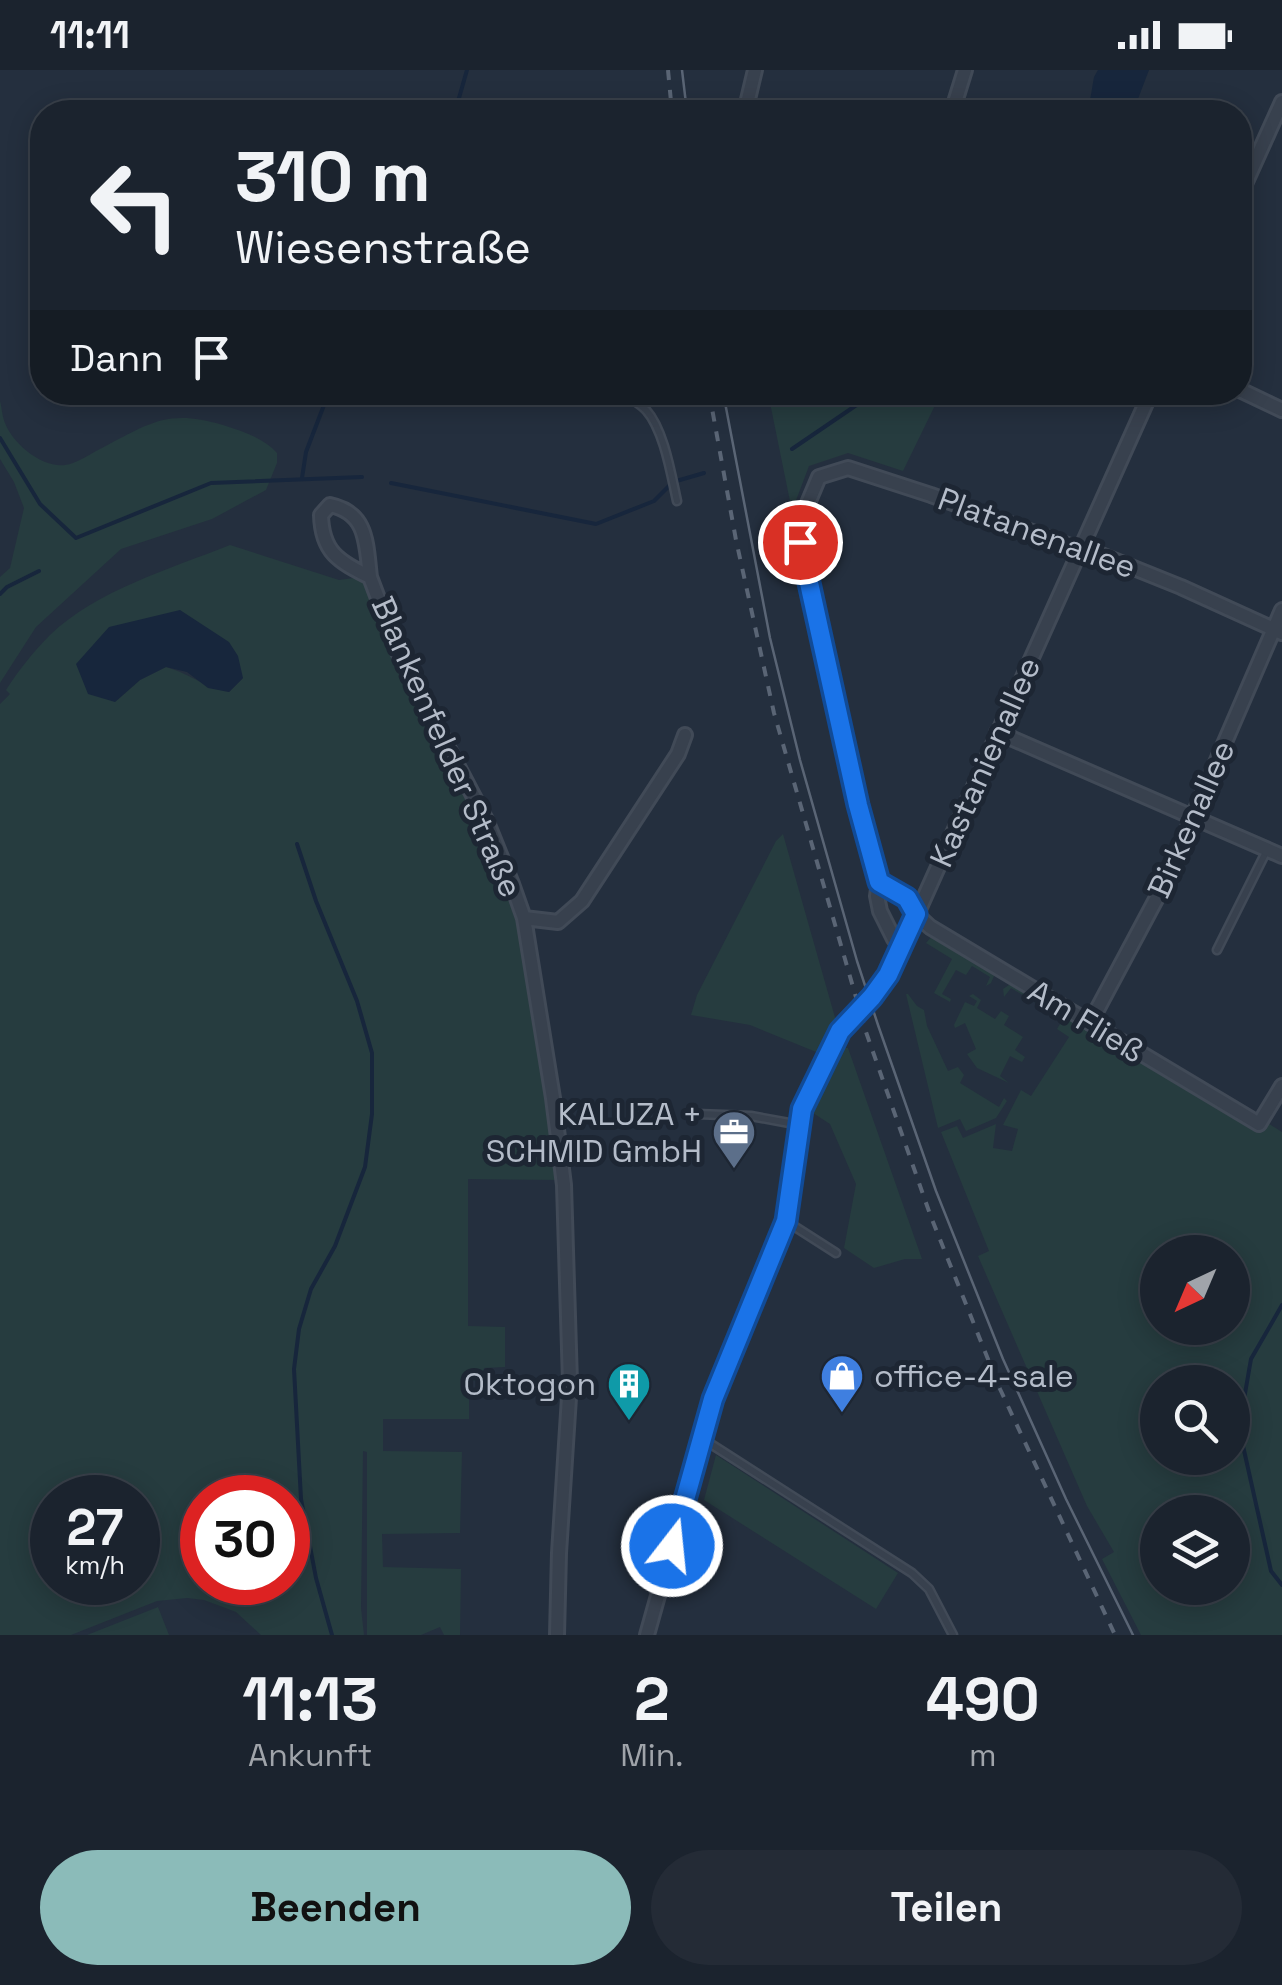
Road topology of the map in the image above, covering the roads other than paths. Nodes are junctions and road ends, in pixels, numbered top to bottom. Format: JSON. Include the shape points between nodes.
{"nodes":[{"id":1,"x":755,"y":70,"type":"edge"},
{"id":2,"x":965,"y":70,"type":"edge"},
{"id":3,"x":748,"y":100,"type":"edge"},
{"id":4,"x":956,"y":100,"type":"edge"},
{"id":5,"x":1282,"y":102,"type":"edge"},
{"id":6,"x":1278,"y":122,"type":"edge"},
{"id":7,"x":1252,"y":172,"type":"edge"},
{"id":8,"x":1252,"y":396,"type":"edge"},
{"id":9,"x":641,"y":405,"type":"edge"},
{"id":10,"x":1145,"y":405,"type":"edge"},
{"id":11,"x":1282,"y":410,"type":"edge"},
{"id":12,"x":677,"y":501,"type":"dead end"},
{"id":13,"x":1082,"y":550,"type":"junction"},
{"id":14,"x":370,"y":577,"type":"junction"},
{"id":15,"x":1282,"y":610,"type":"edge"},
{"id":16,"x":1278,"y":631,"type":"edge"},
{"id":17,"x":997,"y":732,"type":"junction"},
{"id":18,"x":684,"y":735,"type":"dead end"},
{"id":19,"x":1194,"y":816,"type":"junction"},
{"id":20,"x":1267,"y":849,"type":"junction"},
{"id":21,"x":1282,"y":856,"type":"edge"},
{"id":22,"x":879,"y":882,"type":"junction"},
{"id":23,"x":916,"y":914,"type":"junction"},
{"id":24,"x":524,"y":918,"type":"junction"},
{"id":25,"x":903,"y":945,"type":"junction"},
{"id":26,"x":1218,"y":950,"type":"dead end"},
{"id":27,"x":1090,"y":1023,"type":"junction"},
{"id":28,"x":1282,"y":1086,"type":"edge"},
{"id":29,"x":698,"y":1114,"type":"dead end"},
{"id":30,"x":800,"y":1126,"type":"junction"},
{"id":31,"x":786,"y":1221,"type":"junction"},
{"id":32,"x":836,"y":1253,"type":"dead end"},
{"id":33,"x":702,"y":1439,"type":"junction"},
{"id":34,"x":557,"y":1635,"type":"edge"},
{"id":35,"x":647,"y":1635,"type":"edge"},
{"id":36,"x":953,"y":1635,"type":"edge"}],
"edges":[{"from":1,"to":3,"type":"street"},
{"from":2,"to":4,"type":"street"},
{"from":5,"to":6,"type":"street"},
{"from":6,"to":7,"type":"street"},
{"from":8,"to":11,"type":"street"},
{"from":9,"to":12,"type":"lane","via":[[665,453]]},
{"from":10,"to":13,"type":"street","name":"Kastanienallee"},
{"from":13,"to":16,"type":"street","name":"Platanenallee"},
{"from":13,"to":17,"type":"street","name":"Kastanienallee"},
{"from":13,"to":22,"type":"street","name":"Platanenallee","via":[[848,468],[819,477],[800,542]]},
{"from":14,"to":14,"type":"street","name":"Blankenfelder Straße","via":[[359,521],[346,508],[330,505],[321,514],[321,535],[334,557]]},
{"from":14,"to":24,"type":"street","name":"Blankenfelder Straße","via":[[399,654],[486,820]]},
{"from":15,"to":16,"type":"street","name":"Birkenallee"},
{"from":16,"to":19,"type":"street","name":"Birkenallee"},
{"from":17,"to":19,"type":"street"},
{"from":17,"to":23,"type":"street","name":"Kastanienallee"},
{"from":18,"to":24,"type":"street","name":"Blankenfelder Straße","via":[[582,901],[558,922]]},
{"from":19,"to":20,"type":"street"},
{"from":19,"to":27,"type":"street","name":"Birkenallee"},
{"from":20,"to":21,"type":"street"},
{"from":20,"to":26,"type":"lane"},
{"from":22,"to":23,"type":"street","name":"Am Fließ","via":[[907,898]]},
{"from":22,"to":25,"type":"street","via":[[880,910]]},
{"from":23,"to":25,"type":"street","name":"Kastanienallee"},
{"from":23,"to":27,"type":"street","name":"Am Fließ"},
{"from":24,"to":34,"type":"street","name":"Blankenfelder Straße","via":[[564,1186],[570,1382]]},
{"from":25,"to":30,"type":"street","name":"Kastanienallee","via":[[872,997],[840,1031]]},
{"from":27,"to":28,"type":"street","name":"Am Fließ","via":[[1259,1124]]},
{"from":29,"to":30,"type":"lane"},
{"from":30,"to":31,"type":"street","name":"Kastanienallee"},
{"from":31,"to":32,"type":"lane"},
{"from":31,"to":33,"type":"street","name":"Kastanienallee"},
{"from":33,"to":35,"type":"street","name":"Kastanienallee"},
{"from":33,"to":36,"type":"lane","via":[[912,1573]]}]}
